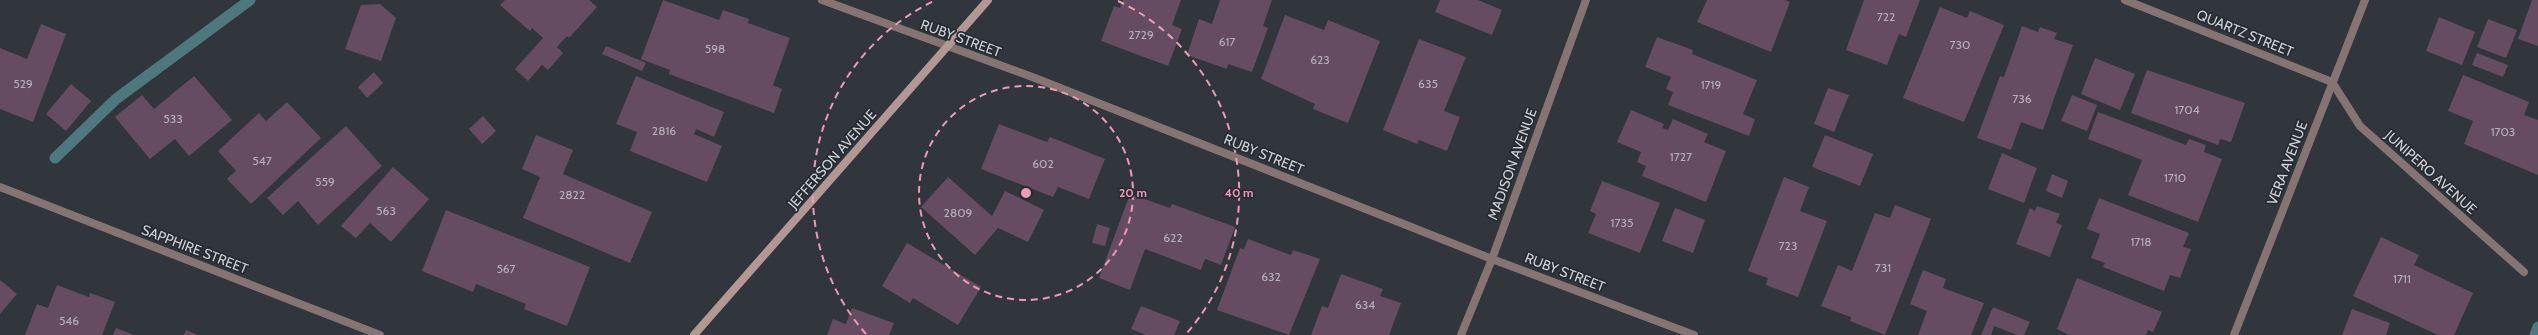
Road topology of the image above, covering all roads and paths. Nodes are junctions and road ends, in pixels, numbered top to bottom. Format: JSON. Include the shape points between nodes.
{"nodes":[{"id":1,"x":822,"y":0,"type":"edge"},
{"id":2,"x":988,"y":0,"type":"edge"},
{"id":3,"x":1586,"y":0,"type":"edge"},
{"id":4,"x":2126,"y":0,"type":"edge"},
{"id":5,"x":2365,"y":0,"type":"edge"},
{"id":6,"x":946,"y":47,"type":"junction"},
{"id":7,"x":2332,"y":82,"type":"junction"},
{"id":8,"x":0,"y":188,"type":"edge"},
{"id":9,"x":1492,"y":259,"type":"junction"},
{"id":10,"x":2524,"y":272,"type":"dead end"},
{"id":11,"x":380,"y":335,"type":"edge"},
{"id":12,"x":694,"y":335,"type":"edge"},
{"id":13,"x":1460,"y":335,"type":"edge"},
{"id":14,"x":1694,"y":335,"type":"edge"},
{"id":15,"x":2234,"y":335,"type":"edge"}],
"edges":[{"from":1,"to":6,"type":"street","name":"RUBY STREET"},
{"from":2,"to":6,"type":"main road","name":"JEFFERSON AVENUE"},
{"from":3,"to":9,"type":"street","name":"MADISON AVENUE"},
{"from":4,"to":7,"type":"street","name":"QUARTZ STREET"},
{"from":5,"to":7,"type":"street","name":"VERA AVENUE"},
{"from":6,"to":9,"type":"street","name":"RUBY STREET","via":[[1035,78]]},
{"from":6,"to":12,"type":"main road","name":"JEFFERSON AVENUE"},
{"from":7,"to":10,"type":"street","name":"JUNIPERO AVENUE","via":[[2360,126]]},
{"from":7,"to":15,"type":"street","name":"VERA AVENUE"},
{"from":8,"to":11,"type":"street","name":"SAPPHIRE STREET"},
{"from":9,"to":13,"type":"street","name":"MADISON AVENUE"},
{"from":9,"to":14,"type":"street","name":"RUBY STREET"}]}
